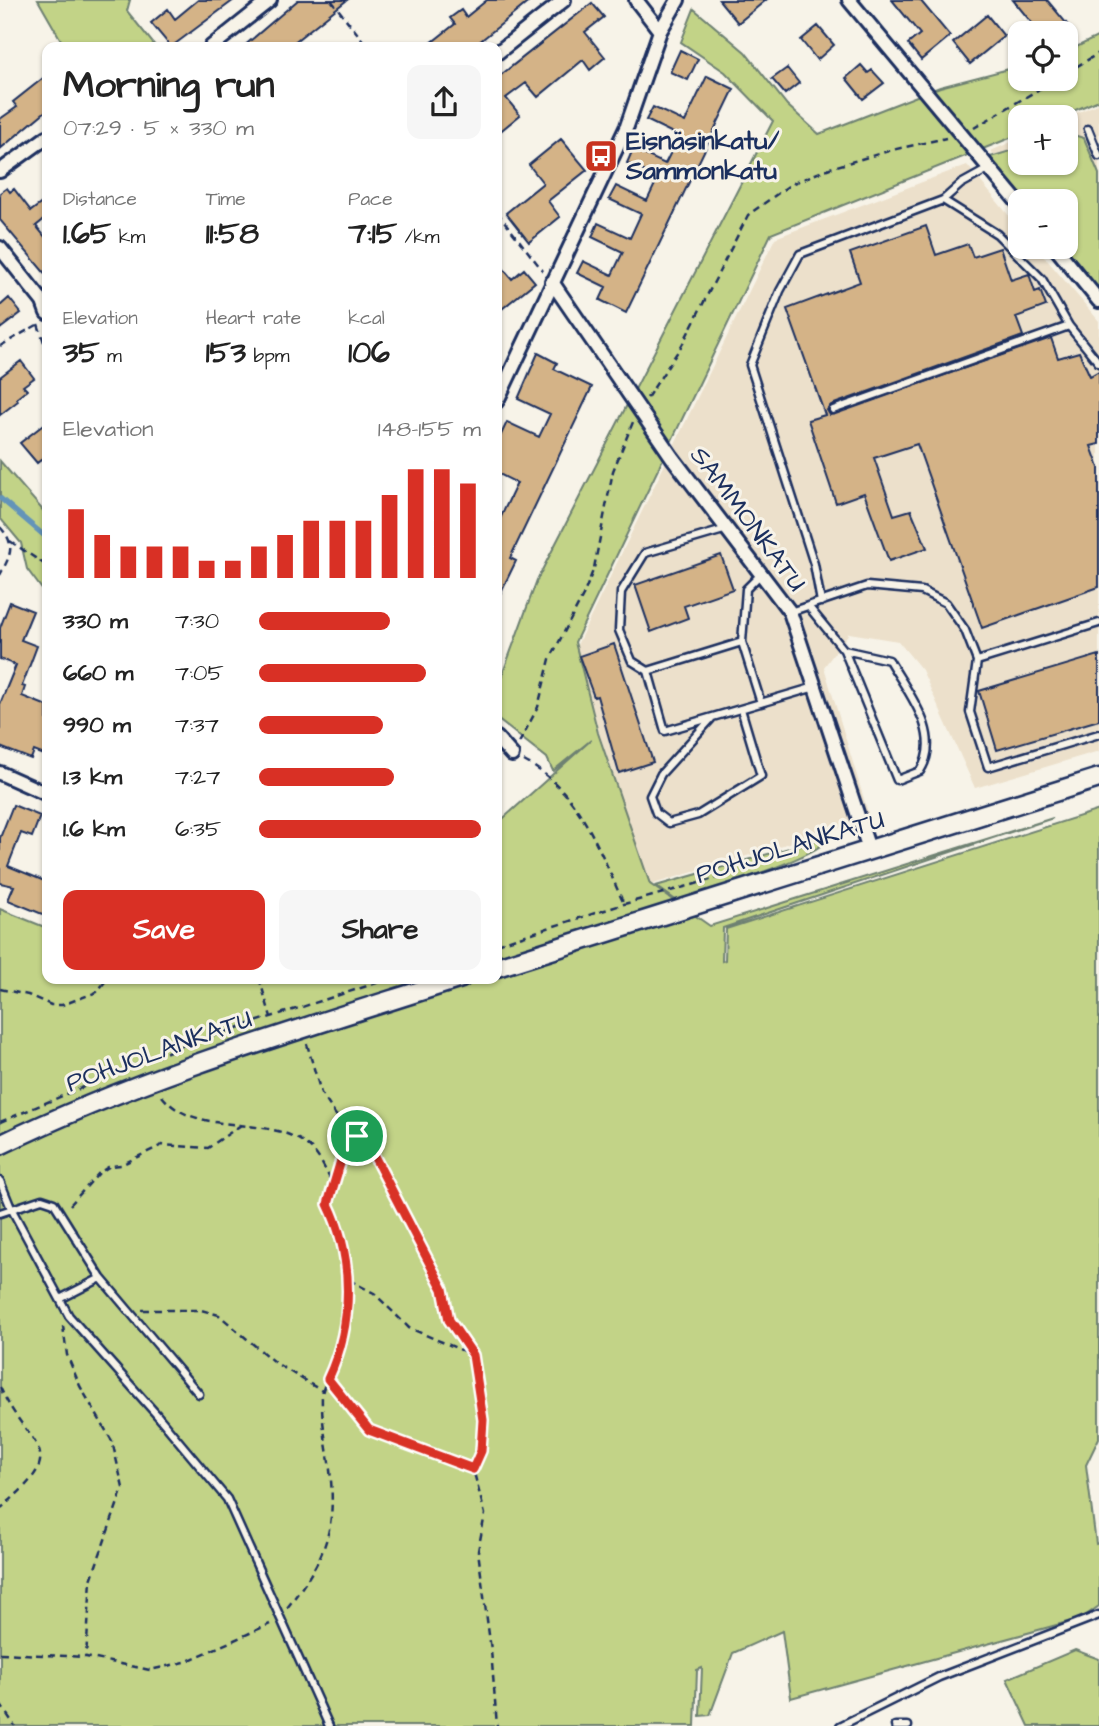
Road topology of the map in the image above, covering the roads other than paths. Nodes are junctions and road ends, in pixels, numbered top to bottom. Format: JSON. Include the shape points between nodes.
{"nodes":[{"id":1,"x":270,"y":0,"type":"edge"},
{"id":2,"x":564,"y":0,"type":"edge"},
{"id":3,"x":636,"y":0,"type":"edge"},
{"id":4,"x":678,"y":0,"type":"edge"},
{"id":5,"x":849,"y":0,"type":"edge"},
{"id":6,"x":660,"y":31,"type":"junction"},
{"id":7,"x":217,"y":42,"type":"edge"},
{"id":8,"x":502,"y":49,"type":"edge"},
{"id":9,"x":1088,"y":129,"type":"dead end"},
{"id":10,"x":42,"y":141,"type":"edge"},
{"id":11,"x":1099,"y":156,"type":"edge"},
{"id":12,"x":990,"y":168,"type":"junction"},
{"id":13,"x":0,"y":171,"type":"edge"},
{"id":14,"x":1008,"y":190,"type":"edge"},
{"id":15,"x":943,"y":200,"type":"junction"},
{"id":16,"x":0,"y":248,"type":"edge"},
{"id":17,"x":1065,"y":259,"type":"edge"},
{"id":18,"x":552,"y":282,"type":"junction"},
{"id":19,"x":42,"y":301,"type":"edge"},
{"id":20,"x":1099,"y":301,"type":"edge"},
{"id":21,"x":1069,"y":326,"type":"junction"},
{"id":22,"x":1099,"y":363,"type":"edge"},
{"id":23,"x":502,"y":390,"type":"edge"},
{"id":24,"x":833,"y":410,"type":"dead end"},
{"id":25,"x":727,"y":529,"type":"junction"},
{"id":26,"x":761,"y":574,"type":"junction"},
{"id":27,"x":821,"y":602,"type":"junction"},
{"id":28,"x":808,"y":606,"type":"junction"},
{"id":29,"x":790,"y":612,"type":"junction"},
{"id":30,"x":1099,"y":623,"type":"edge"},
{"id":31,"x":742,"y":642,"type":"junction"},
{"id":32,"x":844,"y":650,"type":"junction"},
{"id":33,"x":977,"y":661,"type":"junction"},
{"id":34,"x":648,"y":671,"type":"junction"},
{"id":35,"x":815,"y":687,"type":"junction"},
{"id":36,"x":761,"y":703,"type":"junction"},
{"id":37,"x":741,"y":709,"type":"junction"},
{"id":38,"x":713,"y":718,"type":"junction"},
{"id":39,"x":1099,"y":734,"type":"edge"},
{"id":40,"x":502,"y":744,"type":"edge"},
{"id":41,"x":512,"y":755,"type":"road end"},
{"id":42,"x":0,"y":773,"type":"edge"},
{"id":43,"x":1099,"y":779,"type":"edge"},
{"id":44,"x":42,"y":792,"type":"edge"},
{"id":45,"x":869,"y":849,"type":"junction"},
{"id":46,"x":502,"y":965,"type":"edge"},
{"id":47,"x":442,"y":984,"type":"edge"},
{"id":48,"x":0,"y":1145,"type":"edge"},
{"id":49,"x":0,"y":1181,"type":"edge"},
{"id":50,"x":11,"y":1208,"type":"junction"},
{"id":51,"x":0,"y":1213,"type":"edge"},
{"id":52,"x":101,"y":1278,"type":"junction"},
{"id":53,"x":60,"y":1299,"type":"junction"},
{"id":54,"x":200,"y":1394,"type":"dead end"},
{"id":55,"x":1099,"y":1615,"type":"edge"},
{"id":56,"x":329,"y":1726,"type":"edge"},
{"id":57,"x":840,"y":1726,"type":"edge"},
{"id":58,"x":895,"y":1726,"type":"edge"},
{"id":59,"x":908,"y":1726,"type":"edge"}],
"edges":[{"from":1,"to":7,"type":"street"},
{"from":2,"to":8,"type":"street"},
{"from":3,"to":6,"type":"street"},
{"from":4,"to":6,"type":"street"},
{"from":5,"to":12,"type":"street"},
{"from":6,"to":18,"type":"street","via":[[627,126]]},
{"from":9,"to":11,"type":"lane"},
{"from":10,"to":13,"type":"street"},
{"from":12,"to":14,"type":"street"},
{"from":12,"to":15,"type":"lane"},
{"from":15,"to":21,"type":"lane","via":[[1006,243],[1042,279]]},
{"from":15,"to":27,"type":"lane","via":[[800,254],[750,365],[814,564]]},
{"from":16,"to":19,"type":"street"},
{"from":17,"to":20,"type":"street"},
{"from":18,"to":23,"type":"street"},
{"from":18,"to":25,"type":"street","name":"SAMMONKATU"},
{"from":21,"to":22,"type":"lane"},
{"from":21,"to":24,"type":"lane"},
{"from":25,"to":26,"type":"street","name":"SAMMONKATU"},
{"from":25,"to":34,"type":"lane","via":[[645,553],[621,592],[619,630],[632,661]]},
{"from":26,"to":29,"type":"street","name":"SAMMONKATU"},
{"from":26,"to":31,"type":"lane","via":[[746,589]]},
{"from":27,"to":28,"type":"lane"},
{"from":27,"to":33,"type":"lane","via":[[867,586],[922,591],[946,603],[965,630]]},
{"from":28,"to":29,"type":"lane"},
{"from":28,"to":32,"type":"lane"},
{"from":29,"to":35,"type":"street","name":"SAMMONKATU"},
{"from":30,"to":33,"type":"lane"},
{"from":31,"to":34,"type":"lane"},
{"from":31,"to":36,"type":"lane"},
{"from":32,"to":32,"type":"lane","via":[[897,780],[920,771],[929,751],[926,725],[889,660]]},
{"from":33,"to":39,"type":"lane","via":[[970,712],[988,767]]},
{"from":34,"to":38,"type":"lane","via":[[665,731]]},
{"from":35,"to":36,"type":"lane"},
{"from":35,"to":45,"type":"street","name":"SAMMONKATU"},
{"from":36,"to":37,"type":"lane"},
{"from":37,"to":38,"type":"lane"},
{"from":37,"to":38,"type":"lane","via":[[761,776],[698,815],[669,822],[656,813],[650,796],[661,774]]},
{"from":40,"to":41,"type":"street"},
{"from":42,"to":44,"type":"street"},
{"from":43,"to":45,"type":"main road","name":"POHJOLANKATU"},
{"from":45,"to":46,"type":"main road","name":"POHJOLANKATU"},
{"from":47,"to":48,"type":"main road","name":"POHJOLANKATU","via":[[148,1080]]},
{"from":49,"to":50,"type":"lane"},
{"from":50,"to":51,"type":"lane"},
{"from":50,"to":52,"type":"lane","via":[[42,1199],[54,1203]]},
{"from":50,"to":53,"type":"lane"},
{"from":52,"to":53,"type":"lane"},
{"from":52,"to":54,"type":"lane"},
{"from":53,"to":56,"type":"lane","via":[[69,1316],[227,1499]]},
{"from":55,"to":57,"type":"lane","via":[[939,1677]]},
{"from":58,"to":59,"type":"lane"}]}
